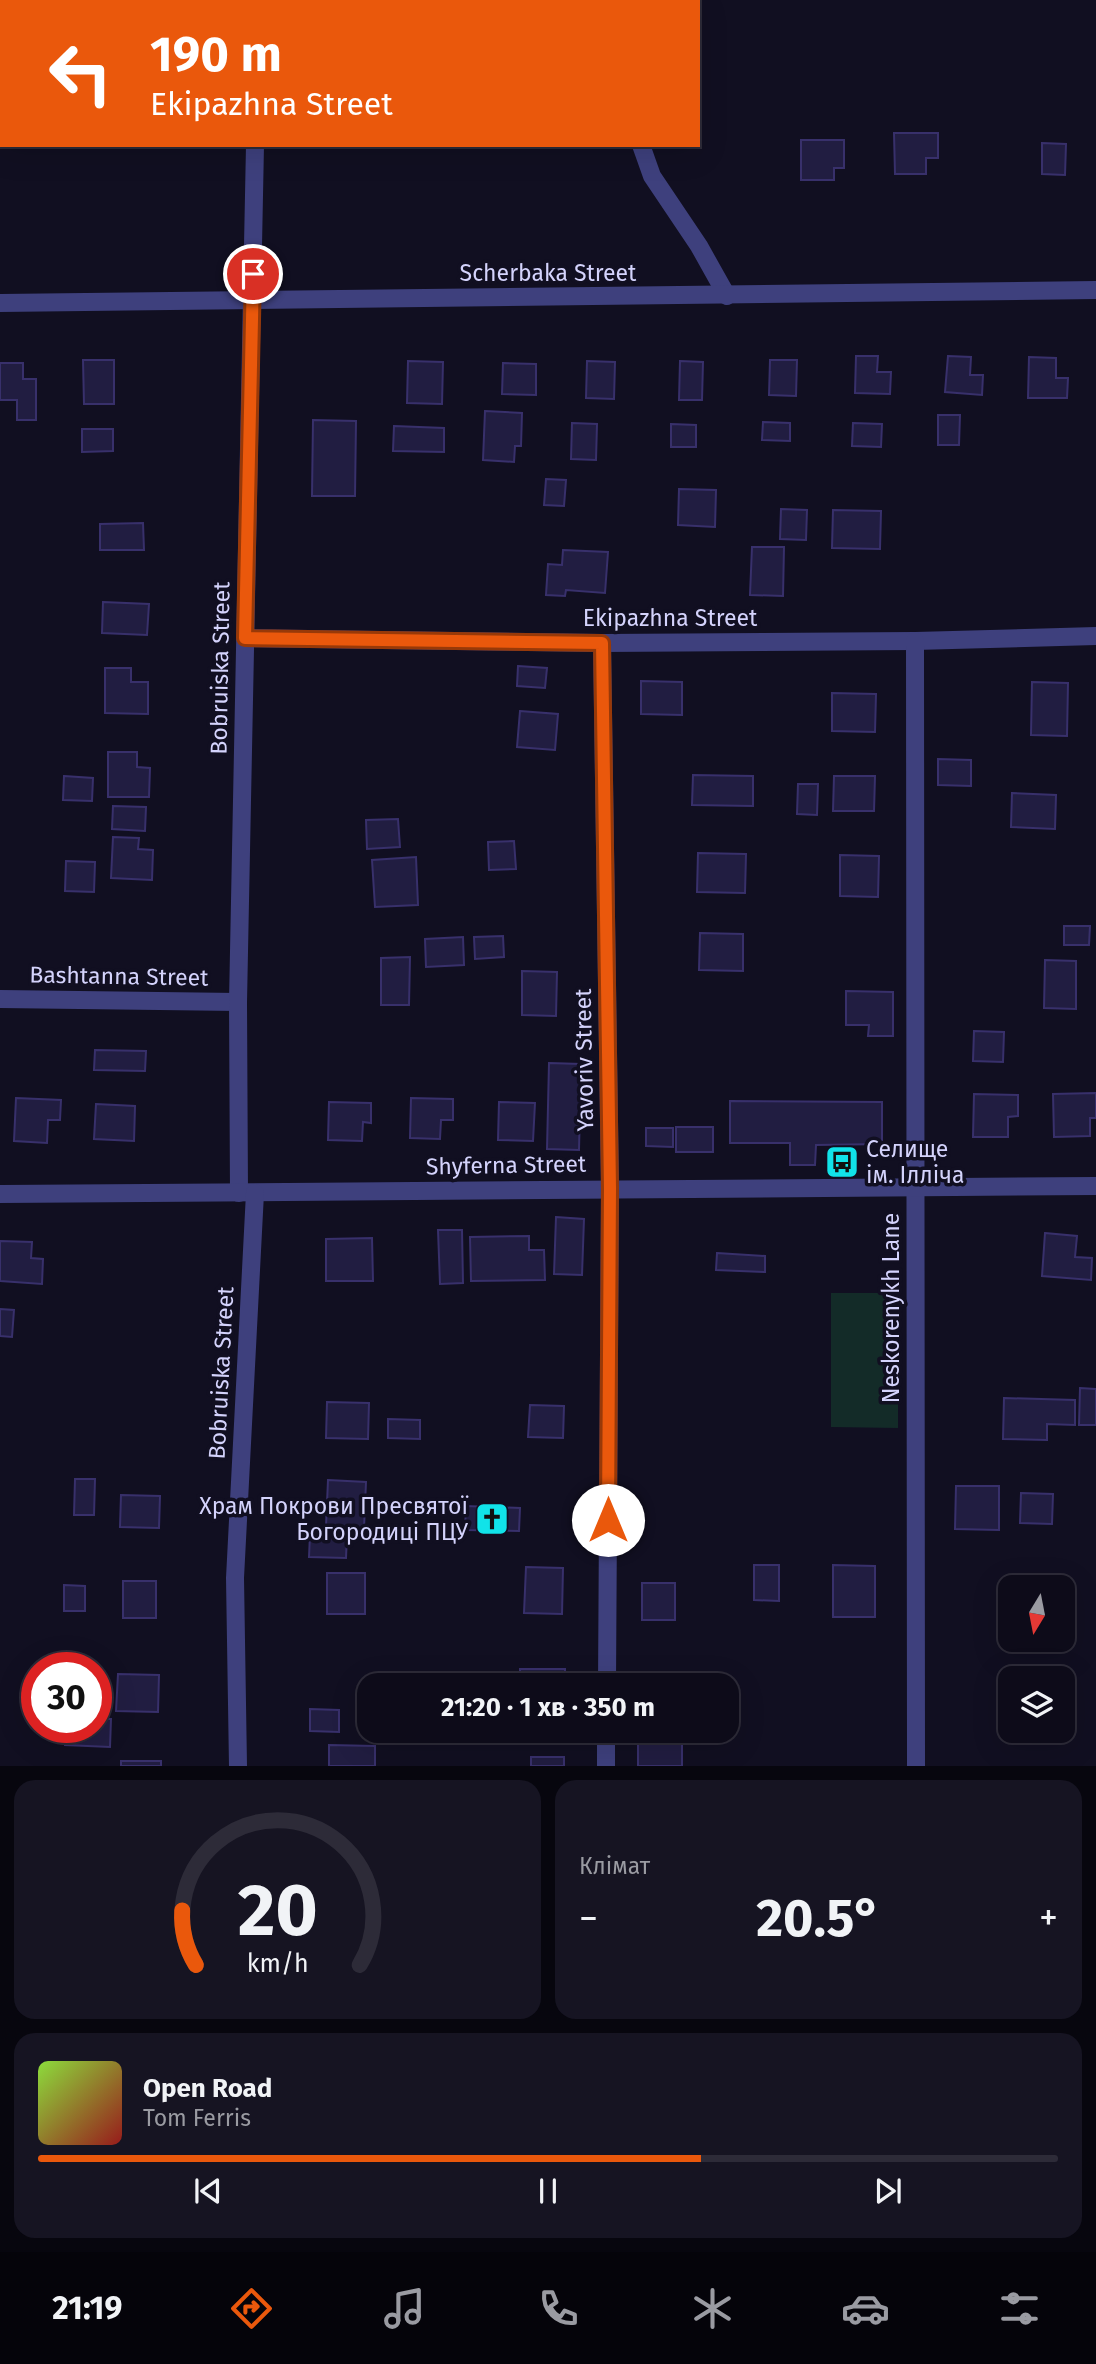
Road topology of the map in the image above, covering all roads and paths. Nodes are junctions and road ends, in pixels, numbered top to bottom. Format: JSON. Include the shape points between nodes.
{"nodes":[{"id":1,"x":255,"y":147,"type":"edge"},
{"id":2,"x":641,"y":147,"type":"edge"},
{"id":3,"x":1096,"y":290,"type":"edge"},
{"id":4,"x":727,"y":296,"type":"junction"},
{"id":5,"x":253,"y":300,"type":"junction"},
{"id":6,"x":0,"y":303,"type":"edge"},
{"id":7,"x":1096,"y":636,"type":"edge"},
{"id":8,"x":245,"y":638,"type":"junction"},
{"id":9,"x":915,"y":641,"type":"junction"},
{"id":10,"x":602,"y":643,"type":"junction"},
{"id":11,"x":0,"y":999,"type":"edge"},
{"id":12,"x":238,"y":1002,"type":"junction"},
{"id":13,"x":1096,"y":1185,"type":"edge"},
{"id":14,"x":915,"y":1187,"type":"junction"},
{"id":15,"x":610,"y":1188,"type":"junction"},
{"id":16,"x":247,"y":1193,"type":"junction"},
{"id":17,"x":0,"y":1194,"type":"edge"},
{"id":18,"x":607,"y":1673,"type":"edge"},
{"id":19,"x":606,"y":1743,"type":"edge"},
{"id":20,"x":238,"y":1766,"type":"edge"},
{"id":21,"x":606,"y":1766,"type":"edge"},
{"id":22,"x":916,"y":1766,"type":"edge"}],
"edges":[{"from":1,"to":5,"type":"street","name":"Bobruiska Street"},
{"from":2,"to":4,"type":"street","via":[[652,177]]},
{"from":3,"to":4,"type":"street","name":"Scherbaka Street"},
{"from":4,"to":5,"type":"street","name":"Scherbaka Street"},
{"from":5,"to":6,"type":"street","name":"Scherbaka Street"},
{"from":5,"to":8,"type":"street","name":"Bobruiska Street"},
{"from":7,"to":9,"type":"street","name":"Ekipazhna Street"},
{"from":8,"to":10,"type":"street","name":"Ekipazhna Street"},
{"from":8,"to":12,"type":"street","name":"Bobruiska Street"},
{"from":9,"to":10,"type":"street","name":"Ekipazhna Street"},
{"from":9,"to":14,"type":"street","name":"Neskorenykh Lane"},
{"from":10,"to":15,"type":"street","name":"Yavoriv Street"},
{"from":11,"to":12,"type":"street","name":"Bashtanna Street"},
{"from":12,"to":16,"type":"street","name":"Bobruiska Street"},
{"from":13,"to":14,"type":"street","name":"Shyferna Street"},
{"from":14,"to":15,"type":"street","name":"Shyferna Street"},
{"from":14,"to":22,"type":"street","name":"Neskorenykh Lane"},
{"from":15,"to":16,"type":"street","name":"Shyferna Street"},
{"from":15,"to":18,"type":"street","name":"Yavoriv Street"},
{"from":16,"to":17,"type":"street","name":"Shyferna Street"},
{"from":16,"to":20,"type":"street","name":"Bobruiska Street","via":[[235,1578]]},
{"from":19,"to":21,"type":"street"}]}
